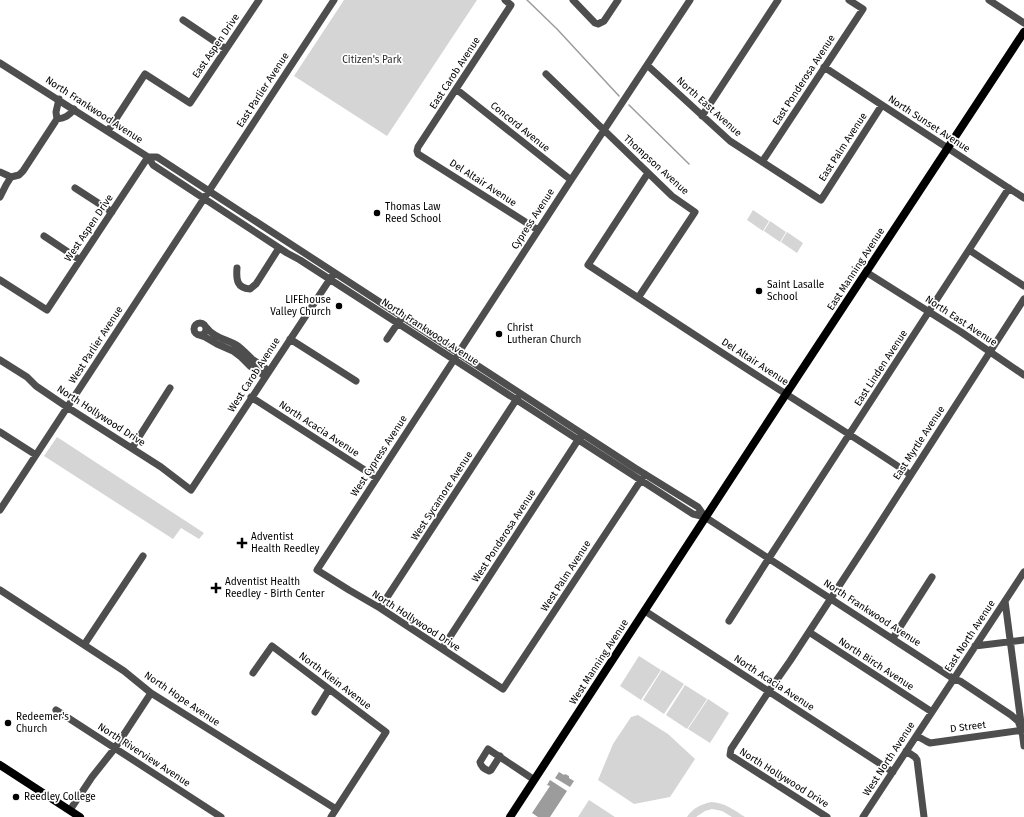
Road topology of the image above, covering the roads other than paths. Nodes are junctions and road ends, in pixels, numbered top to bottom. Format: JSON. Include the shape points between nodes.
{"nodes":[{"id":1,"x":259,"y":0,"type":"edge"},
{"id":2,"x":334,"y":0,"type":"edge"},
{"id":3,"x":574,"y":0,"type":"edge"},
{"id":4,"x":618,"y":0,"type":"edge"},
{"id":5,"x":690,"y":0,"type":"edge"},
{"id":6,"x":778,"y":0,"type":"edge"},
{"id":7,"x":849,"y":0,"type":"edge"},
{"id":8,"x":989,"y":0,"type":"edge"},
{"id":9,"x":508,"y":3,"type":"edge"},
{"id":10,"x":183,"y":20,"type":"dead end"},
{"id":11,"x":1024,"y":23,"type":"edge"},
{"id":12,"x":1024,"y":32,"type":"edge"},
{"id":13,"x":226,"y":49,"type":"junction"},
{"id":14,"x":0,"y":63,"type":"edge"},
{"id":15,"x":647,"y":65,"type":"junction"},
{"id":16,"x":824,"y":66,"type":"junction"},
{"id":17,"x":546,"y":74,"type":"dead end"},
{"id":18,"x":456,"y":88,"type":"junction"},
{"id":19,"x":59,"y":100,"type":"junction"},
{"id":20,"x":882,"y":105,"type":"junction"},
{"id":21,"x":74,"y":109,"type":"junction"},
{"id":22,"x":702,"y":116,"type":"junction"},
{"id":23,"x":57,"y":119,"type":"junction"},
{"id":24,"x":604,"y":130,"type":"junction"},
{"id":25,"x":108,"y":131,"type":"junction"},
{"id":26,"x":948,"y":148,"type":"junction"},
{"id":27,"x":417,"y":151,"type":"joint"},
{"id":28,"x":148,"y":157,"type":"junction"},
{"id":29,"x":762,"y":162,"type":"junction"},
{"id":30,"x":0,"y":172,"type":"edge"},
{"id":31,"x":648,"y":173,"type":"junction"},
{"id":32,"x":12,"y":177,"type":"junction"},
{"id":33,"x":571,"y":180,"type":"junction"},
{"id":34,"x":75,"y":188,"type":"dead end"},
{"id":35,"x":1010,"y":188,"type":"junction"},
{"id":36,"x":209,"y":191,"type":"junction"},
{"id":37,"x":0,"y":198,"type":"edge"},
{"id":38,"x":204,"y":198,"type":"junction"},
{"id":39,"x":1024,"y":198,"type":"edge"},
{"id":40,"x":821,"y":200,"type":"joint"},
{"id":41,"x":112,"y":212,"type":"junction"},
{"id":42,"x":538,"y":230,"type":"junction"},
{"id":43,"x":44,"y":236,"type":"dead end"},
{"id":44,"x":280,"y":248,"type":"junction"},
{"id":45,"x":969,"y":250,"type":"junction"},
{"id":46,"x":80,"y":260,"type":"junction"},
{"id":47,"x":237,"y":268,"type":"dead end"},
{"id":48,"x":334,"y":272,"type":"junction"},
{"id":49,"x":866,"y":272,"type":"junction"},
{"id":50,"x":329,"y":279,"type":"junction"},
{"id":51,"x":0,"y":281,"type":"edge"},
{"id":52,"x":1024,"y":286,"type":"edge"},
{"id":53,"x":638,"y":298,"type":"junction"},
{"id":54,"x":1024,"y":299,"type":"edge"},
{"id":55,"x":929,"y":312,"type":"junction"},
{"id":56,"x":402,"y":316,"type":"junction"},
{"id":57,"x":397,"y":323,"type":"junction"},
{"id":58,"x":206,"y":327,"type":"junction"},
{"id":59,"x":199,"y":335,"type":"junction"},
{"id":60,"x":290,"y":339,"type":"junction"},
{"id":61,"x":387,"y":339,"type":"dead end"},
{"id":62,"x":990,"y":352,"type":"junction"},
{"id":63,"x":458,"y":353,"type":"junction"},
{"id":64,"x":0,"y":360,"type":"edge"},
{"id":65,"x":454,"y":360,"type":"junction"},
{"id":66,"x":266,"y":371,"type":"junction"},
{"id":67,"x":1024,"y":375,"type":"edge"},
{"id":68,"x":356,"y":380,"type":"dead end"},
{"id":69,"x":170,"y":388,"type":"dead end"},
{"id":70,"x":521,"y":394,"type":"junction"},
{"id":71,"x":786,"y":394,"type":"junction"},
{"id":72,"x":251,"y":397,"type":"junction"},
{"id":73,"x":516,"y":400,"type":"junction"},
{"id":74,"x":67,"y":407,"type":"junction"},
{"id":75,"x":0,"y":432,"type":"edge"},
{"id":76,"x":849,"y":435,"type":"junction"},
{"id":77,"x":581,"y":437,"type":"junction"},
{"id":78,"x":132,"y":448,"type":"junction"},
{"id":79,"x":36,"y":455,"type":"junction"},
{"id":80,"x":911,"y":475,"type":"junction"},
{"id":81,"x":643,"y":477,"type":"junction"},
{"id":82,"x":377,"y":478,"type":"junction"},
{"id":83,"x":191,"y":490,"type":"joint"},
{"id":84,"x":1,"y":508,"type":"edge"},
{"id":85,"x":705,"y":517,"type":"junction"},
{"id":86,"x":143,"y":556,"type":"dead end"},
{"id":87,"x":769,"y":558,"type":"junction"},
{"id":88,"x":317,"y":570,"type":"joint"},
{"id":89,"x":1024,"y":572,"type":"edge"},
{"id":90,"x":932,"y":577,"type":"dead end"},
{"id":91,"x":0,"y":590,"type":"edge"},
{"id":92,"x":831,"y":598,"type":"junction"},
{"id":93,"x":1005,"y":601,"type":"junction"},
{"id":94,"x":380,"y":608,"type":"junction"},
{"id":95,"x":645,"y":611,"type":"junction"},
{"id":96,"x":729,"y":621,"type":"dead end"},
{"id":97,"x":809,"y":632,"type":"junction"},
{"id":98,"x":893,"y":638,"type":"junction"},
{"id":99,"x":1024,"y":640,"type":"edge"},
{"id":100,"x":1011,"y":642,"type":"junction"},
{"id":101,"x":84,"y":645,"type":"junction"},
{"id":102,"x":975,"y":646,"type":"junction"},
{"id":103,"x":442,"y":649,"type":"junction"},
{"id":104,"x":253,"y":673,"type":"dead end"},
{"id":105,"x":954,"y":679,"type":"junction"},
{"id":106,"x":329,"y":689,"type":"junction"},
{"id":107,"x":503,"y":689,"type":"joint"},
{"id":108,"x":768,"y":691,"type":"junction"},
{"id":109,"x":151,"y":693,"type":"junction"},
{"id":110,"x":56,"y":710,"type":"dead end"},
{"id":111,"x":315,"y":712,"type":"dead end"},
{"id":112,"x":932,"y":712,"type":"junction"},
{"id":113,"x":1023,"y":730,"type":"edge"},
{"id":114,"x":916,"y":736,"type":"junction"},
{"id":115,"x":1024,"y":746,"type":"edge"},
{"id":116,"x":115,"y":748,"type":"junction"},
{"id":117,"x":906,"y":751,"type":"junction"},
{"id":118,"x":730,"y":755,"type":"joint"},
{"id":119,"x":500,"y":756,"type":"dead end"},
{"id":120,"x":0,"y":765,"type":"edge"},
{"id":121,"x":893,"y":772,"type":"junction"},
{"id":122,"x":533,"y":779,"type":"junction"},
{"id":123,"x":336,"y":809,"type":"junction"},
{"id":124,"x":70,"y":810,"type":"junction"},
{"id":125,"x":80,"y":817,"type":"edge"},
{"id":126,"x":221,"y":817,"type":"edge"},
{"id":127,"x":331,"y":817,"type":"edge"},
{"id":128,"x":510,"y":817,"type":"edge"},
{"id":129,"x":827,"y":817,"type":"edge"},
{"id":130,"x":863,"y":817,"type":"edge"},
{"id":131,"x":924,"y":817,"type":"edge"}],
"edges":[{"from":1,"to":13,"type":"street","name":"East Aspen Drive"},
{"from":2,"to":36,"type":"street","name":"East Parlier Avenue"},
{"from":3,"to":4,"type":"street","via":[[598,24],[604,21]]},
{"from":5,"to":15,"type":"street","name":"Cypress Avenue"},
{"from":6,"to":22,"type":"street"},
{"from":7,"to":16,"type":"street","name":"East Ponderosa Avenue","via":[[863,9]]},
{"from":8,"to":11,"type":"street"},
{"from":9,"to":18,"type":"street","name":"East Carob Avenue"},
{"from":10,"to":13,"type":"street"},
{"from":12,"to":26,"type":"main road","name":"East Manning Avenue"},
{"from":13,"to":25,"type":"street","name":"East Aspen Drive","via":[[190,103],[145,74]]},
{"from":14,"to":19,"type":"street","name":"North Frankwood Avenue"},
{"from":15,"to":22,"type":"street","name":"North East Avenue"},
{"from":15,"to":24,"type":"street","name":"Cypress Avenue"},
{"from":16,"to":20,"type":"street","name":"North Sunset Avenue"},
{"from":16,"to":29,"type":"street","name":"East Ponderosa Avenue"},
{"from":17,"to":24,"type":"street","name":"Thompson Avenue"},
{"from":18,"to":27,"type":"street","name":"East Carob Avenue"},
{"from":18,"to":33,"type":"street","name":"Concord Avenue"},
{"from":19,"to":21,"type":"street","name":"North Frankwood Avenue"},
{"from":19,"to":23,"type":"street"},
{"from":20,"to":26,"type":"street","name":"North Sunset Avenue"},
{"from":20,"to":40,"type":"street","name":"East Palm Avenue"},
{"from":21,"to":23,"type":"street","via":[[70,115]]},
{"from":21,"to":25,"type":"street","name":"North Frankwood Avenue"},
{"from":22,"to":29,"type":"street","name":"North East Avenue","via":[[730,141]]},
{"from":23,"to":32,"type":"street","via":[[24,171]]},
{"from":24,"to":31,"type":"street","name":"Thompson Avenue"},
{"from":24,"to":33,"type":"street","name":"Cypress Avenue"},
{"from":25,"to":28,"type":"street","name":"North Frankwood Avenue"},
{"from":26,"to":35,"type":"street","name":"North Sunset Avenue"},
{"from":26,"to":49,"type":"main road","name":"East Manning Avenue"},
{"from":27,"to":42,"type":"street","name":"Del Altair Avenue"},
{"from":28,"to":36,"type":"street","name":"North Frankwood Avenue","via":[[157,157]]},
{"from":28,"to":38,"type":"street","name":"North Frankwood Avenue","via":[[153,165]]},
{"from":28,"to":41,"type":"street","name":"West Aspen Drive"},
{"from":29,"to":40,"type":"street","name":"North East Avenue"},
{"from":30,"to":32,"type":"street"},
{"from":31,"to":53,"type":"street","name":"Thompson Avenue","via":[[672,196],[695,212]]},
{"from":31,"to":53,"type":"street","name":"Del Altair Avenue","via":[[588,265]]},
{"from":32,"to":37,"type":"street"},
{"from":33,"to":42,"type":"street","name":"Cypress Avenue"},
{"from":34,"to":41,"type":"street"},
{"from":35,"to":39,"type":"street","name":"North Sunset Avenue"},
{"from":35,"to":45,"type":"street","name":"East Linden Avenue"},
{"from":36,"to":38,"type":"street","name":"West Parlier Avenue"},
{"from":36,"to":48,"type":"street","name":"North Frankwood Avenue"},
{"from":38,"to":44,"type":"street","name":"North Frankwood Avenue"},
{"from":38,"to":74,"type":"street","name":"West Parlier Avenue"},
{"from":41,"to":46,"type":"street","name":"West Aspen Drive"},
{"from":42,"to":63,"type":"street","name":"Cypress Avenue"},
{"from":43,"to":46,"type":"street"},
{"from":44,"to":47,"type":"street","via":[[256,284],[250,288],[238,284]]},
{"from":44,"to":50,"type":"street","name":"North Frankwood Avenue"},
{"from":45,"to":52,"type":"street"},
{"from":45,"to":55,"type":"street","name":"East Linden Avenue"},
{"from":46,"to":51,"type":"street","name":"West Aspen Drive","via":[[47,310]]},
{"from":48,"to":50,"type":"street","name":"West Carob Avenue"},
{"from":48,"to":56,"type":"street","name":"North Frankwood Avenue"},
{"from":49,"to":55,"type":"street","name":"North East Avenue"},
{"from":49,"to":71,"type":"main road","name":"East Manning Avenue"},
{"from":50,"to":57,"type":"street","name":"North Frankwood Avenue"},
{"from":50,"to":60,"type":"street","name":"West Carob Avenue"},
{"from":53,"to":71,"type":"street","name":"Del Altair Avenue"},
{"from":54,"to":62,"type":"street","name":"East Myrtle Avenue"},
{"from":55,"to":62,"type":"street","name":"North East Avenue"},
{"from":55,"to":76,"type":"street","name":"East Linden Avenue"},
{"from":56,"to":57,"type":"street"},
{"from":56,"to":63,"type":"street","name":"North Frankwood Avenue"},
{"from":57,"to":61,"type":"street"},
{"from":57,"to":65,"type":"street","name":"North Frankwood Avenue"},
{"from":58,"to":59,"type":"street","via":[[205,333]]},
{"from":58,"to":59,"type":"street","via":[[201,323],[195,325],[194,332]]},
{"from":58,"to":66,"type":"street","via":[[215,335],[239,346]]},
{"from":59,"to":66,"type":"street","via":[[230,349],[262,374]]},
{"from":60,"to":66,"type":"street","name":"West Carob Avenue"},
{"from":60,"to":68,"type":"street"},
{"from":62,"to":67,"type":"street","name":"North East Avenue"},
{"from":62,"to":80,"type":"street","name":"East Myrtle Avenue"},
{"from":63,"to":65,"type":"street","name":"West Cypress Avenue"},
{"from":63,"to":70,"type":"street","name":"North Frankwood Avenue"},
{"from":64,"to":74,"type":"street","name":"North Hollywood Drive"},
{"from":65,"to":73,"type":"street","name":"North Frankwood Avenue"},
{"from":65,"to":82,"type":"street","name":"West Cypress Avenue"},
{"from":66,"to":72,"type":"street","name":"West Carob Avenue"},
{"from":69,"to":78,"type":"street"},
{"from":70,"to":73,"type":"street","name":"West Sycamore Avenue"},
{"from":70,"to":77,"type":"street","name":"North Frankwood Avenue"},
{"from":71,"to":76,"type":"street","name":"Del Altair Avenue"},
{"from":71,"to":85,"type":"main road","name":"East Manning Avenue"},
{"from":72,"to":82,"type":"street","name":"North Acacia Avenue"},
{"from":72,"to":83,"type":"street","name":"West Carob Avenue"},
{"from":73,"to":77,"type":"street","name":"North Frankwood Avenue"},
{"from":73,"to":94,"type":"street","name":"West Sycamore Avenue"},
{"from":74,"to":78,"type":"street","name":"North Hollywood Drive"},
{"from":74,"to":79,"type":"street","name":"West Parlier Avenue"},
{"from":75,"to":79,"type":"street"},
{"from":76,"to":80,"type":"street","name":"Del Altair Avenue"},
{"from":76,"to":87,"type":"street","name":"East Linden Avenue"},
{"from":77,"to":81,"type":"street","name":"North Frankwood Avenue"},
{"from":77,"to":103,"type":"street","name":"West Ponderosa Avenue"},
{"from":78,"to":83,"type":"street","name":"North Hollywood Drive"},
{"from":79,"to":84,"type":"street","name":"West Parlier Avenue"},
{"from":80,"to":92,"type":"street","name":"East Myrtle Avenue"},
{"from":81,"to":85,"type":"street","name":"North Frankwood Avenue","via":[[698,507]]},
{"from":81,"to":107,"type":"street","name":"West Palm Avenue"},
{"from":82,"to":88,"type":"street","name":"West Cypress Avenue"},
{"from":85,"to":87,"type":"street","name":"North Frankwood Avenue"},
{"from":85,"to":95,"type":"main road","name":"West Manning Avenue"},
{"from":86,"to":101,"type":"street"},
{"from":87,"to":92,"type":"street","name":"North Frankwood Avenue"},
{"from":87,"to":96,"type":"street","name":"East Linden Avenue"},
{"from":88,"to":94,"type":"street","name":"North Hollywood Drive"},
{"from":89,"to":93,"type":"street","name":"East North Avenue"},
{"from":90,"to":98,"type":"street"},
{"from":91,"to":101,"type":"street","name":"North Hope Avenue"},
{"from":92,"to":97,"type":"street","name":"East Myrtle Avenue"},
{"from":92,"to":98,"type":"street","name":"North Frankwood Avenue"},
{"from":93,"to":100,"type":"street"},
{"from":93,"to":102,"type":"street","name":"East North Avenue"},
{"from":94,"to":103,"type":"street","name":"North Hollywood Drive"},
{"from":95,"to":108,"type":"street","name":"North Acacia Avenue"},
{"from":95,"to":122,"type":"main road","name":"West Manning Avenue"},
{"from":97,"to":108,"type":"street","name":"East Myrtle Avenue"},
{"from":97,"to":112,"type":"street","name":"North Birch Avenue"},
{"from":98,"to":105,"type":"street","name":"North Frankwood Avenue"},
{"from":99,"to":100,"type":"street"},
{"from":100,"to":102,"type":"street"},
{"from":100,"to":113,"type":"street"},
{"from":101,"to":109,"type":"street","name":"North Hope Avenue","via":[[124,671]]},
{"from":102,"to":105,"type":"street","name":"East North Avenue"},
{"from":103,"to":107,"type":"street","name":"North Hollywood Drive"},
{"from":104,"to":106,"type":"street","name":"North Klein Avenue","via":[[272,646]]},
{"from":105,"to":112,"type":"street","name":"East North Avenue"},
{"from":105,"to":113,"type":"street","name":"North Frankwood Avenue","via":[[1011,715]]},
{"from":106,"to":111,"type":"street"},
{"from":106,"to":123,"type":"street","name":"North Klein Avenue","via":[[386,732]]},
{"from":108,"to":118,"type":"street","name":"East Myrtle Avenue","via":[[731,749]]},
{"from":108,"to":121,"type":"street","name":"North Acacia Avenue"},
{"from":109,"to":116,"type":"street"},
{"from":109,"to":123,"type":"street","name":"North Hope Avenue"},
{"from":110,"to":116,"type":"street","name":"North Riverview Avenue"},
{"from":112,"to":114,"type":"street","name":"West North Avenue"},
{"from":113,"to":114,"type":"street","name":"D Street","via":[[930,742]]},
{"from":113,"to":115,"type":"street"},
{"from":114,"to":117,"type":"street","name":"West North Avenue"},
{"from":116,"to":124,"type":"street"},
{"from":116,"to":126,"type":"street","name":"North Riverview Avenue"},
{"from":117,"to":121,"type":"street","name":"West North Avenue"},
{"from":117,"to":131,"type":"street","via":[[917,760]]},
{"from":118,"to":129,"type":"street","name":"North Hollywood Drive"},
{"from":119,"to":122,"type":"street"},
{"from":120,"to":124,"type":"main road"},
{"from":121,"to":130,"type":"street","name":"West North Avenue"},
{"from":122,"to":128,"type":"main road","name":"West Manning Avenue"},
{"from":123,"to":127,"type":"street"},
{"from":124,"to":125,"type":"main road"}]}
